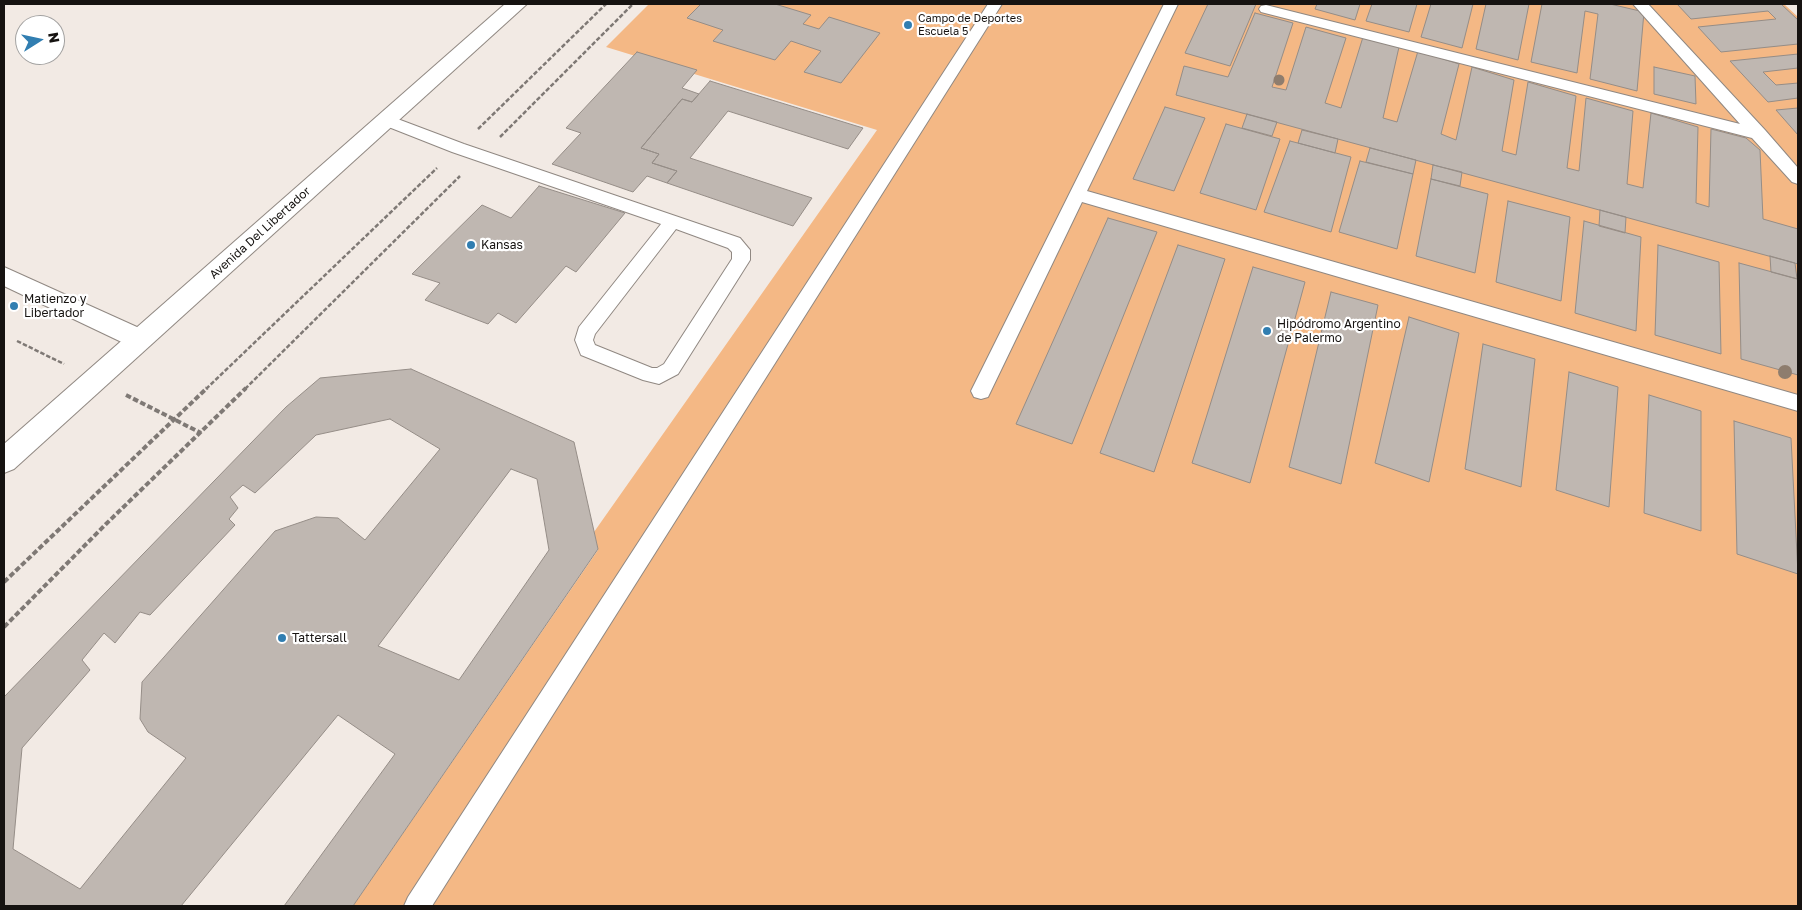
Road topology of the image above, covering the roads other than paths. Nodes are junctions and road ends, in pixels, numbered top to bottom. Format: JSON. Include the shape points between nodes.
{"nodes":[{"id":1,"x":517,"y":4,"type":"edge"},
{"id":2,"x":995,"y":4,"type":"edge"},
{"id":3,"x":1171,"y":4,"type":"edge"},
{"id":4,"x":1640,"y":4,"type":"edge"},
{"id":5,"x":1266,"y":9,"type":"dead end"},
{"id":6,"x":387,"y":120,"type":"junction"},
{"id":7,"x":1759,"y":134,"type":"junction"},
{"id":8,"x":1798,"y":178,"type":"edge"},
{"id":9,"x":1077,"y":194,"type":"junction"},
{"id":10,"x":672,"y":222,"type":"junction"},
{"id":11,"x":4,"y":276,"type":"edge"},
{"id":12,"x":139,"y":339,"type":"junction"},
{"id":13,"x":981,"y":391,"type":"dead end"},
{"id":14,"x":1798,"y":403,"type":"edge"},
{"id":15,"x":4,"y":461,"type":"edge"},
{"id":16,"x":417,"y":906,"type":"edge"}],
"edges":[{"from":1,"to":6,"type":"main road","name":"Avenida Del Libertador"},
{"from":2,"to":16,"type":"lane"},
{"from":3,"to":9,"type":"lane"},
{"from":4,"to":7,"type":"lane"},
{"from":5,"to":7,"type":"lane"},
{"from":6,"to":10,"type":"lane"},
{"from":6,"to":12,"type":"main road","name":"Avenida Del Libertador"},
{"from":7,"to":8,"type":"lane"},
{"from":9,"to":13,"type":"lane"},
{"from":9,"to":14,"type":"lane"},
{"from":10,"to":10,"type":"lane","via":[[734,243],[741,250],[741,260],[671,369],[659,376],[650,375],[588,350],[584,340],[586,332]]},
{"from":11,"to":12,"type":"main road"},
{"from":12,"to":15,"type":"main road","name":"Avenida Del Libertador"}]}
